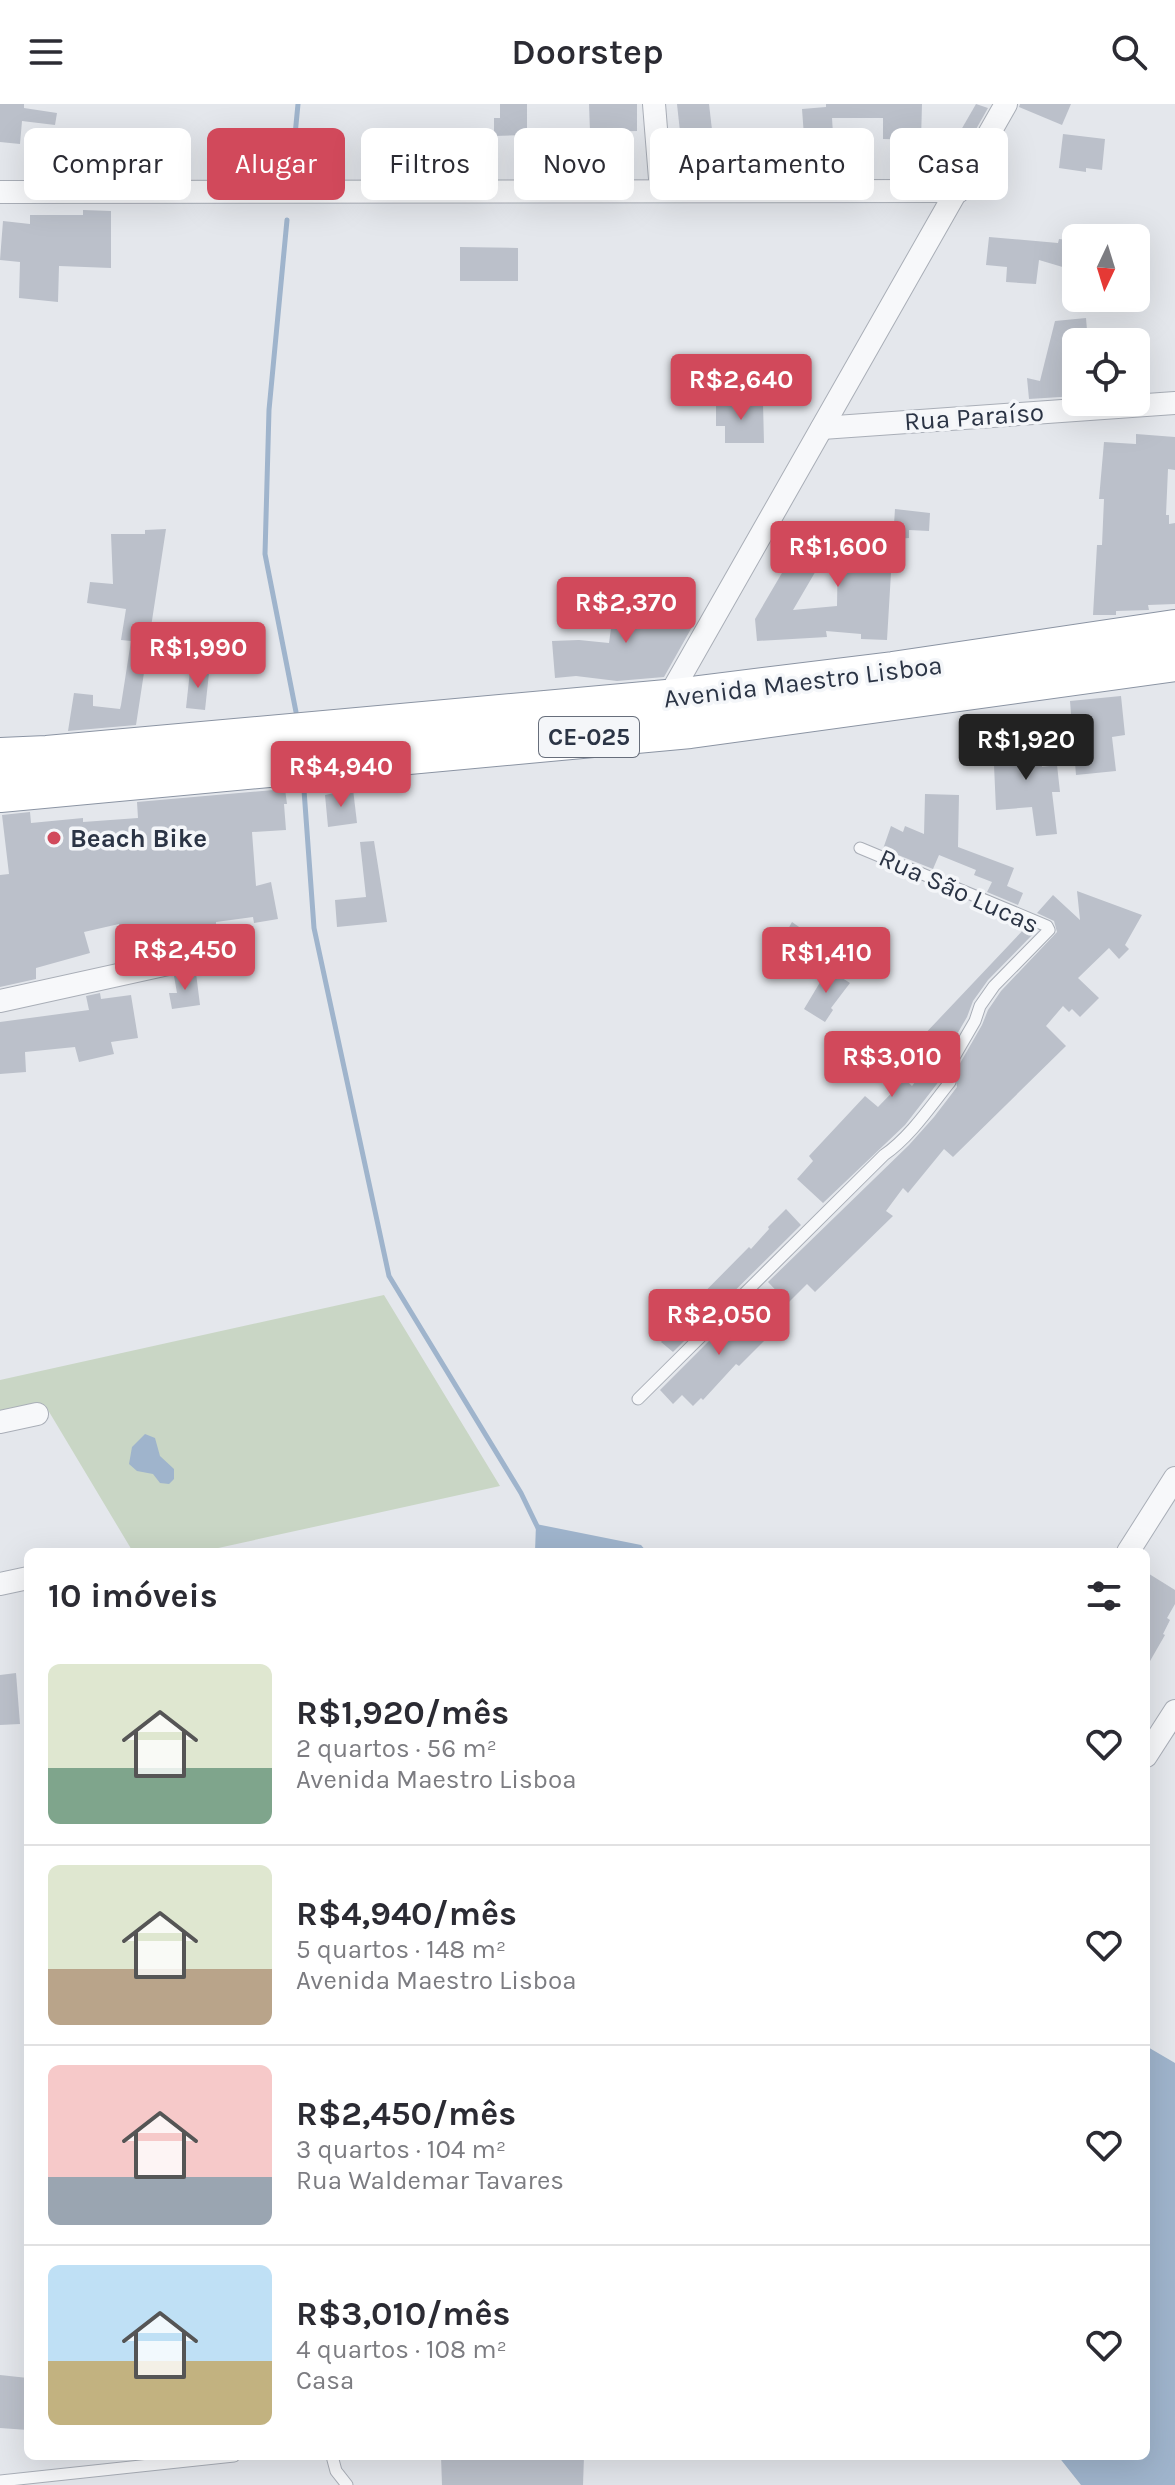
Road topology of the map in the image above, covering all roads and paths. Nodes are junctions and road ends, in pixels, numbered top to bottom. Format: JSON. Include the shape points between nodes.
{"nodes":[{"id":1,"x":654,"y":104,"type":"edge"},
{"id":2,"x":1006,"y":104,"type":"edge"},
{"id":3,"x":656,"y":128,"type":"edge"},
{"id":4,"x":993,"y":128,"type":"edge"},
{"id":5,"x":650,"y":191,"type":"edge"},
{"id":6,"x":0,"y":192,"type":"edge"},
{"id":7,"x":954,"y":200,"type":"edge"},
{"id":8,"x":1175,"y":403,"type":"edge"},
{"id":9,"x":822,"y":428,"type":"junction"},
{"id":10,"x":1175,"y":630,"type":"edge"},
{"id":11,"x":1175,"y":661,"type":"edge"},
{"id":12,"x":667,"y":700,"type":"junction"},
{"id":13,"x":0,"y":758,"type":"edge"},
{"id":14,"x":0,"y":792,"type":"edge"},
{"id":15,"x":860,"y":848,"type":"dead end"},
{"id":16,"x":168,"y":964,"type":"dead end"},
{"id":17,"x":0,"y":1001,"type":"edge"},
{"id":18,"x":638,"y":1399,"type":"dead end"},
{"id":19,"x":37,"y":1414,"type":"dead end"},
{"id":20,"x":0,"y":1422,"type":"edge"},
{"id":21,"x":1175,"y":1478,"type":"edge"},
{"id":22,"x":1131,"y":1548,"type":"edge"},
{"id":23,"x":24,"y":1579,"type":"edge"},
{"id":24,"x":0,"y":1584,"type":"edge"},
{"id":25,"x":1175,"y":1711,"type":"edge"},
{"id":26,"x":1150,"y":1750,"type":"edge"},
{"id":27,"x":197,"y":2460,"type":"edge"},
{"id":28,"x":333,"y":2460,"type":"edge"},
{"id":29,"x":0,"y":2481,"type":"edge"},
{"id":30,"x":347,"y":2485,"type":"edge"}],
"edges":[{"from":1,"to":3,"type":"street"},
{"from":2,"to":4,"type":"street"},
{"from":5,"to":6,"type":"street"},
{"from":7,"to":9,"type":"street"},
{"from":8,"to":9,"type":"street","name":"Rua Paraíso"},
{"from":9,"to":12,"type":"street"},
{"from":10,"to":12,"type":"highway","name":"Avenida Maestro Lisboa","number":"CE-025"},
{"from":11,"to":14,"type":"highway","name":"Avenida Maestro Lisboa","number":"CE-025","via":[[690,728]]},
{"from":12,"to":13,"type":"highway","name":"Avenida Maestro Lisboa","number":"CE-025"},
{"from":15,"to":18,"type":"lane","name":"Rua São Lucas","via":[[1049,930],[994,986],[946,1071],[950,1082],[902,1139]]},
{"from":16,"to":17,"type":"street"},
{"from":19,"to":20,"type":"street"},
{"from":21,"to":22,"type":"street"},
{"from":23,"to":24,"type":"street"},
{"from":25,"to":26,"type":"street"},
{"from":27,"to":29,"type":"lane"},
{"from":28,"to":30,"type":"lane"}]}
